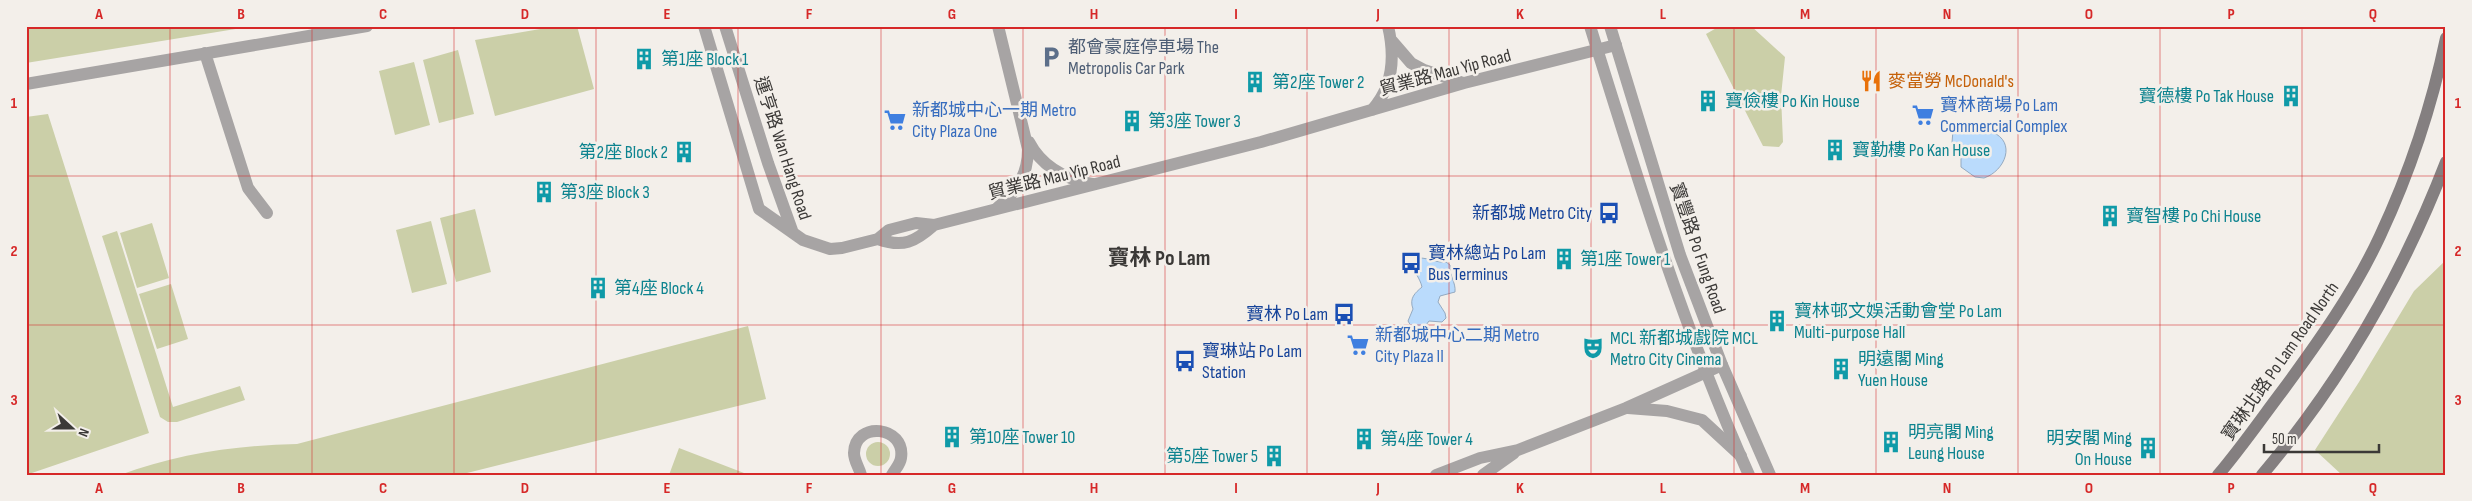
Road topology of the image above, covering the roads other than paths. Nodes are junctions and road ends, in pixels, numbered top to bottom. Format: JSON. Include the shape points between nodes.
{"nodes":[{"id":1,"x":367,"y":26,"type":"edge"},
{"id":2,"x":704,"y":26,"type":"edge"},
{"id":3,"x":725,"y":26,"type":"edge"},
{"id":4,"x":998,"y":26,"type":"edge"},
{"id":5,"x":1388,"y":26,"type":"edge"},
{"id":6,"x":1590,"y":26,"type":"edge"},
{"id":7,"x":1610,"y":26,"type":"edge"},
{"id":8,"x":2446,"y":38,"type":"edge"},
{"id":9,"x":1392,"y":41,"type":"junction"},
{"id":10,"x":1616,"y":46,"type":"junction"},
{"id":11,"x":1598,"y":51,"type":"junction"},
{"id":12,"x":205,"y":53,"type":"junction"},
{"id":13,"x":1464,"y":83,"type":"junction"},
{"id":14,"x":26,"y":84,"type":"edge"},
{"id":15,"x":1372,"y":110,"type":"junction"},
{"id":16,"x":1027,"y":138,"type":"junction"},
{"id":17,"x":2446,"y":162,"type":"edge"},
{"id":18,"x":1097,"y":184,"type":"junction"},
{"id":19,"x":994,"y":210,"type":"junction"},
{"id":20,"x":267,"y":212,"type":"dead end"},
{"id":21,"x":793,"y":233,"type":"junction"},
{"id":22,"x":1722,"y":366,"type":"junction"},
{"id":23,"x":1707,"y":373,"type":"junction"},
{"id":24,"x":1626,"y":408,"type":"junction"},
{"id":25,"x":1518,"y":450,"type":"junction"},
{"id":26,"x":1741,"y":456,"type":"junction"},
{"id":27,"x":861,"y":475,"type":"edge"},
{"id":28,"x":892,"y":475,"type":"edge"},
{"id":29,"x":1436,"y":475,"type":"edge"},
{"id":30,"x":1483,"y":475,"type":"edge"},
{"id":31,"x":1749,"y":475,"type":"edge"},
{"id":32,"x":1770,"y":475,"type":"edge"},
{"id":33,"x":2218,"y":475,"type":"edge"},
{"id":34,"x":2262,"y":475,"type":"edge"}],
"edges":[{"from":1,"to":12,"type":"street"},
{"from":2,"to":21,"type":"street","name":"運亨路 Wan Hang Road","via":[[759,209]]},
{"from":3,"to":21,"type":"street","name":"運亨路 Wan Hang Road"},
{"from":4,"to":16,"type":"street"},
{"from":5,"to":9,"type":"street"},
{"from":6,"to":11,"type":"street","name":"寶豐路 Po Fung Road"},
{"from":7,"to":10,"type":"street","name":"寶豐路 Po Fung Road"},
{"from":8,"to":33,"type":"main road","name":"寶琳北路 Po Lam Road North","via":[[2419,136],[2380,236],[2326,331]]},
{"from":9,"to":13,"type":"street","via":[[1411,63]]},
{"from":9,"to":15,"type":"street","via":[[1389,82]]},
{"from":10,"to":11,"type":"street","name":"貿業路 Mau Yip Road"},
{"from":10,"to":22,"type":"street","name":"寶豐路 Po Fung Road","via":[[1680,255]]},
{"from":11,"to":13,"type":"street","name":"貿業路 Mau Yip Road"},
{"from":11,"to":23,"type":"street","name":"寶豐路 Po Fung Road","via":[[1658,245]]},
{"from":12,"to":14,"type":"street"},
{"from":12,"to":20,"type":"street","via":[[248,188]]},
{"from":13,"to":15,"type":"street","name":"貿業路 Mau Yip Road"},
{"from":15,"to":18,"type":"street","name":"貿業路 Mau Yip Road"},
{"from":16,"to":18,"type":"street","via":[[1037,155],[1052,169],[1075,180]]},
{"from":16,"to":19,"type":"street","via":[[1028,160],[1023,177],[1012,194]]},
{"from":17,"to":34,"type":"main road","via":[[2408,254],[2360,338],[2332,385]]},
{"from":18,"to":19,"type":"street","name":"貿業路 Mau Yip Road"},
{"from":19,"to":21,"type":"street","name":"貿業路 Mau Yip Road","via":[[934,225],[920,237],[894,244],[878,239],[830,249]]},
{"from":22,"to":23,"type":"street"},
{"from":22,"to":32,"type":"street","name":"寶豐路 Po Fung Road"},
{"from":23,"to":24,"type":"street"},
{"from":23,"to":26,"type":"street","name":"寶豐路 Po Fung Road"},
{"from":24,"to":25,"type":"street"},
{"from":24,"to":26,"type":"street","via":[[1667,411],[1702,420]]},
{"from":25,"to":29,"type":"street","via":[[1480,458]]},
{"from":25,"to":30,"type":"street"},
{"from":26,"to":31,"type":"street","name":"寶豐路 Po Fung Road"},
{"from":27,"to":28,"type":"street","via":[[855,461],[855,446],[862,435],[878,430],[888,432],[899,444],[901,456]]}]}
